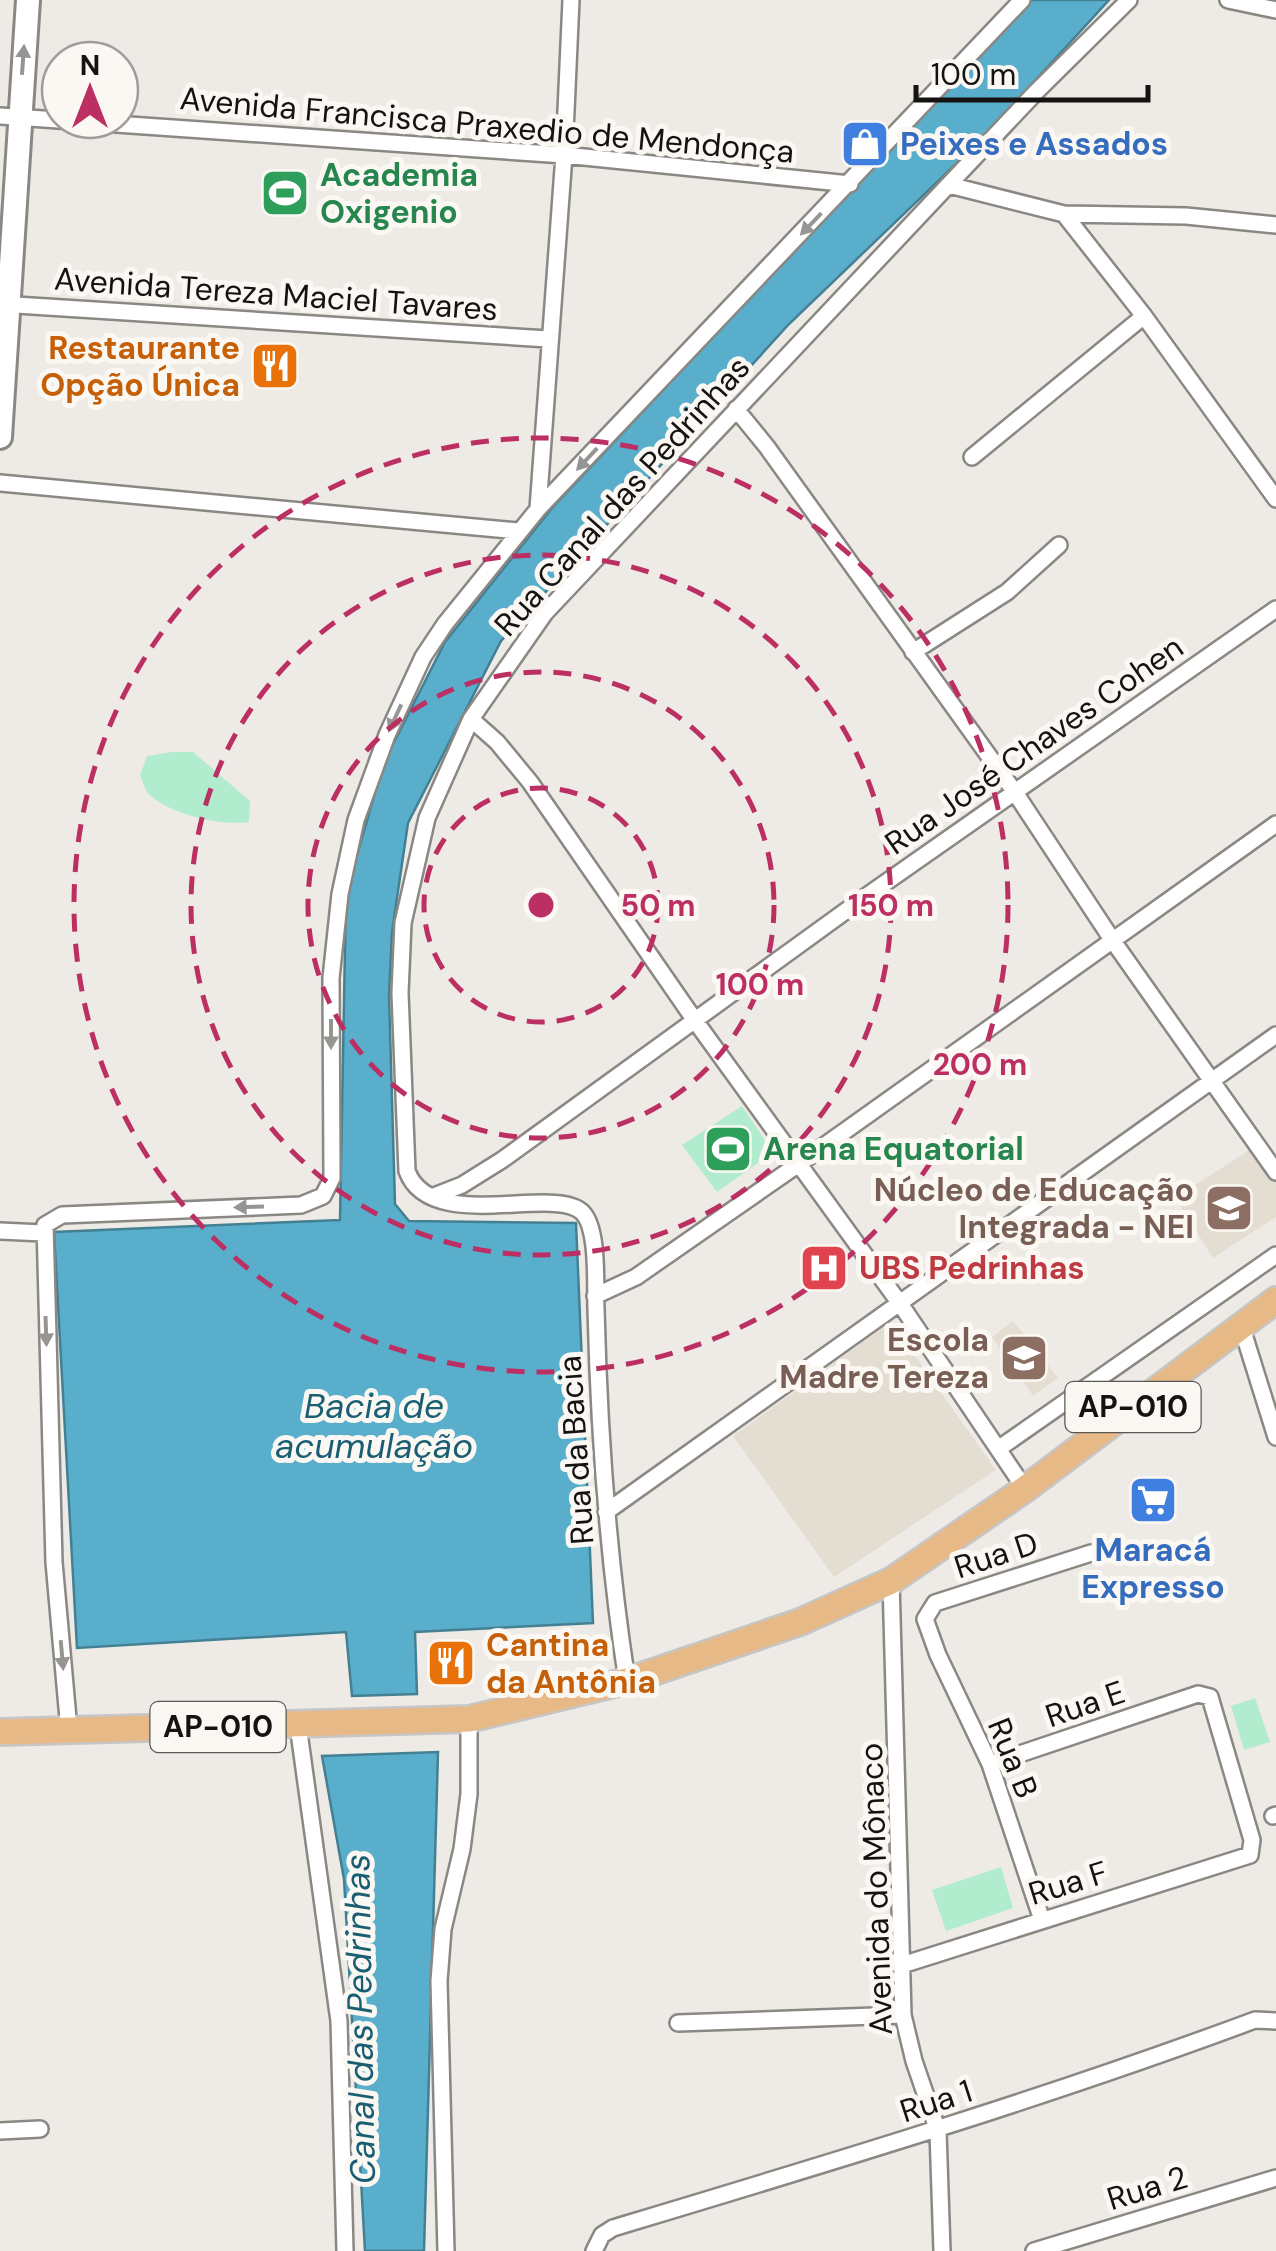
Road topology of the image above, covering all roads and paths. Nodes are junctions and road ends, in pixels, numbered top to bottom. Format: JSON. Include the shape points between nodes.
{"nodes":[{"id":1,"x":28,"y":0,"type":"edge"},
{"id":2,"x":570,"y":0,"type":"edge"},
{"id":3,"x":1022,"y":0,"type":"edge"},
{"id":4,"x":1130,"y":0,"type":"edge"},
{"id":5,"x":1228,"y":0,"type":"edge"},
{"id":6,"x":1276,"y":10,"type":"edge"},
{"id":7,"x":9,"y":117,"type":"edge"},
{"id":8,"x":564,"y":155,"type":"junction"},
{"id":9,"x":850,"y":184,"type":"junction"},
{"id":10,"x":949,"y":185,"type":"junction"},
{"id":11,"x":1064,"y":214,"type":"junction"},
{"id":12,"x":1276,"y":225,"type":"edge"},
{"id":13,"x":5,"y":304,"type":"edge"},
{"id":14,"x":1144,"y":316,"type":"junction"},
{"id":15,"x":548,"y":339,"type":"junction"},
{"id":16,"x":736,"y":409,"type":"junction"},
{"id":17,"x":0,"y":437,"type":"edge"},
{"id":18,"x":972,"y":457,"type":"dead end"},
{"id":19,"x":0,"y":482,"type":"edge"},
{"id":20,"x":1276,"y":498,"type":"edge"},
{"id":21,"x":538,"y":509,"type":"junction"},
{"id":22,"x":518,"y":530,"type":"junction"},
{"id":23,"x":1059,"y":545,"type":"dead end"},
{"id":24,"x":1276,"y":609,"type":"edge"},
{"id":25,"x":913,"y":652,"type":"junction"},
{"id":26,"x":472,"y":719,"type":"junction"},
{"id":27,"x":1014,"y":792,"type":"junction"},
{"id":28,"x":1276,"y":824,"type":"edge"},
{"id":29,"x":1114,"y":941,"type":"junction"},
{"id":30,"x":696,"y":1022,"type":"junction"},
{"id":31,"x":1276,"y":1035,"type":"edge"},
{"id":32,"x":1213,"y":1082,"type":"junction"},
{"id":33,"x":800,"y":1163,"type":"junction"},
{"id":34,"x":1276,"y":1172,"type":"edge"},
{"id":35,"x":430,"y":1197,"type":"junction"},
{"id":36,"x":0,"y":1232,"type":"edge"},
{"id":37,"x":43,"y":1233,"type":"junction"},
{"id":38,"x":1276,"y":1255,"type":"edge"},
{"id":39,"x":595,"y":1296,"type":"junction"},
{"id":40,"x":1276,"y":1300,"type":"edge"},
{"id":41,"x":901,"y":1305,"type":"junction"},
{"id":42,"x":1241,"y":1325,"type":"junction"},
{"id":43,"x":1276,"y":1437,"type":"edge"},
{"id":44,"x":998,"y":1449,"type":"junction"},
{"id":45,"x":1025,"y":1489,"type":"junction"},
{"id":46,"x":606,"y":1512,"type":"junction"},
{"id":47,"x":1091,"y":1553,"type":"dead end"},
{"id":48,"x":891,"y":1581,"type":"junction"},
{"id":49,"x":925,"y":1619,"type":"joint"},
{"id":50,"x":627,"y":1681,"type":"junction"},
{"id":51,"x":469,"y":1719,"type":"junction"},
{"id":52,"x":298,"y":1725,"type":"junction"},
{"id":53,"x":69,"y":1730,"type":"junction"},
{"id":54,"x":0,"y":1732,"type":"edge"},
{"id":55,"x":990,"y":1764,"type":"junction"},
{"id":56,"x":1250,"y":1854,"type":"joint"},
{"id":57,"x":1042,"y":1920,"type":"junction"},
{"id":58,"x":902,"y":1964,"type":"junction"},
{"id":59,"x":903,"y":2015,"type":"junction"},
{"id":60,"x":1274,"y":2020,"type":"edge"},
{"id":61,"x":678,"y":2023,"type":"dead end"},
{"id":62,"x":40,"y":2129,"type":"dead end"},
{"id":63,"x":0,"y":2131,"type":"edge"},
{"id":64,"x":938,"y":2131,"type":"junction"},
{"id":65,"x":1276,"y":2178,"type":"edge"},
{"id":66,"x":345,"y":2251,"type":"edge"},
{"id":67,"x":446,"y":2251,"type":"edge"},
{"id":68,"x":594,"y":2251,"type":"edge"},
{"id":69,"x":942,"y":2251,"type":"edge"},
{"id":70,"x":1034,"y":2251,"type":"edge"}],
"edges":[{"from":7,"to":1,"type":"main road","one_way":true},
{"from":2,"to":8,"type":"street"},
{"from":3,"to":9,"type":"street","name":"Rua Canal das Pedrinhas"},
{"from":4,"to":10,"type":"street","name":"Rua Canal das Pedrinhas"},
{"from":5,"to":6,"type":"street"},
{"from":7,"to":8,"type":"street","name":"Avenida Francisca Praxedio de Mendonça"},
{"from":7,"to":13,"type":"main road"},
{"from":8,"to":9,"type":"street","name":"Avenida Francisca Praxedio de Mendonça"},
{"from":8,"to":15,"type":"street"},
{"from":9,"to":21,"type":"street","name":"Rua Canal das Pedrinhas","one_way":true},
{"from":10,"to":11,"type":"street"},
{"from":10,"to":16,"type":"street","name":"Rua Canal das Pedrinhas"},
{"from":11,"to":12,"type":"street"},
{"from":11,"to":14,"type":"street"},
{"from":13,"to":15,"type":"street","name":"Avenida Tereza Maciel Tavares"},
{"from":13,"to":17,"type":"main road"},
{"from":14,"to":18,"type":"street"},
{"from":14,"to":20,"type":"street"},
{"from":15,"to":21,"type":"street"},
{"from":16,"to":25,"type":"street"},
{"from":16,"to":26,"type":"street","name":"Rua Canal das Pedrinhas","via":[[545,613]]},
{"from":19,"to":22,"type":"street"},
{"from":21,"to":22,"type":"street","name":"Rua Canal das Pedrinhas"},
{"from":22,"to":37,"type":"street","name":"Rua Canal das Pedrinhas","one_way":true,"via":[[423,658],[356,820],[333,943],[332,1178],[323,1196],[314,1202],[62,1215]]},
{"from":23,"to":25,"type":"street","via":[[1007,592]]},
{"from":24,"to":27,"type":"street","name":"Rua José Chaves Cohen"},
{"from":25,"to":27,"type":"street"},
{"from":26,"to":30,"type":"street","via":[[510,756]]},
{"from":26,"to":35,"type":"street","name":"Rua Canal das Pedrinhas","via":[[427,818],[400,958],[405,1160],[411,1182]]},
{"from":27,"to":29,"type":"street"},
{"from":27,"to":30,"type":"street","name":"Rua José Chaves Cohen"},
{"from":28,"to":29,"type":"street"},
{"from":29,"to":32,"type":"street"},
{"from":29,"to":33,"type":"street"},
{"from":30,"to":33,"type":"street"},
{"from":30,"to":35,"type":"street","name":"Rua José Chaves Cohen","via":[[502,1160]]},
{"from":31,"to":32,"type":"street"},
{"from":32,"to":34,"type":"street"},
{"from":32,"to":41,"type":"street"},
{"from":33,"to":39,"type":"street","via":[[636,1276]]},
{"from":33,"to":41,"type":"street"},
{"from":35,"to":39,"type":"street","name":"Rua da Bacia","via":[[580,1210],[594,1249]]},
{"from":36,"to":37,"type":"street"},
{"from":37,"to":53,"type":"street","one_way":true,"via":[[54,1562]]},
{"from":38,"to":44,"type":"street"},
{"from":39,"to":46,"type":"street","name":"Rua da Bacia"},
{"from":40,"to":42,"type":"main road","number":"AP-010"},
{"from":41,"to":44,"type":"street"},
{"from":41,"to":46,"type":"street"},
{"from":42,"to":43,"type":"street"},
{"from":42,"to":45,"type":"main road","number":"AP-010"},
{"from":44,"to":45,"type":"street"},
{"from":45,"to":48,"type":"main road","number":"AP-010"},
{"from":46,"to":50,"type":"street","name":"Rua da Bacia"},
{"from":47,"to":49,"type":"street","name":"Rua D","via":[[935,1603]]},
{"from":48,"to":50,"type":"main road","number":"AP-010","via":[[800,1622]]},
{"from":48,"to":58,"type":"street","name":"Avenida do Mônaco"},
{"from":49,"to":55,"type":"street","name":"Rua B"},
{"from":50,"to":51,"type":"main road","number":"AP-010"},
{"from":51,"to":52,"type":"main road","number":"AP-010"},
{"from":51,"to":67,"type":"street","via":[[466,1820],[439,1981]]},
{"from":52,"to":53,"type":"main road","number":"AP-010"},
{"from":52,"to":66,"type":"street","via":[[339,2021]]},
{"from":53,"to":54,"type":"main road","number":"AP-010"},
{"from":55,"to":56,"type":"street","name":"Rua E","via":[[1198,1694],[1210,1697],[1252,1840]]},
{"from":55,"to":57,"type":"street","name":"Rua B"},
{"from":56,"to":57,"type":"street","name":"Rua F"},
{"from":57,"to":58,"type":"street","name":"Rua F"},
{"from":58,"to":59,"type":"street","name":"Avenida do Mônaco"},
{"from":59,"to":61,"type":"street"},
{"from":59,"to":64,"type":"street","name":"Avenida do Mônaco"},
{"from":60,"to":64,"type":"street","name":"Rua 1","via":[[1255,2020]]},
{"from":62,"to":63,"type":"street"},
{"from":64,"to":68,"type":"street","name":"Rua 1","via":[[613,2228]]},
{"from":64,"to":69,"type":"street","name":"Avenida do Mônaco"},
{"from":65,"to":70,"type":"street","name":"Rua 2"}]}
